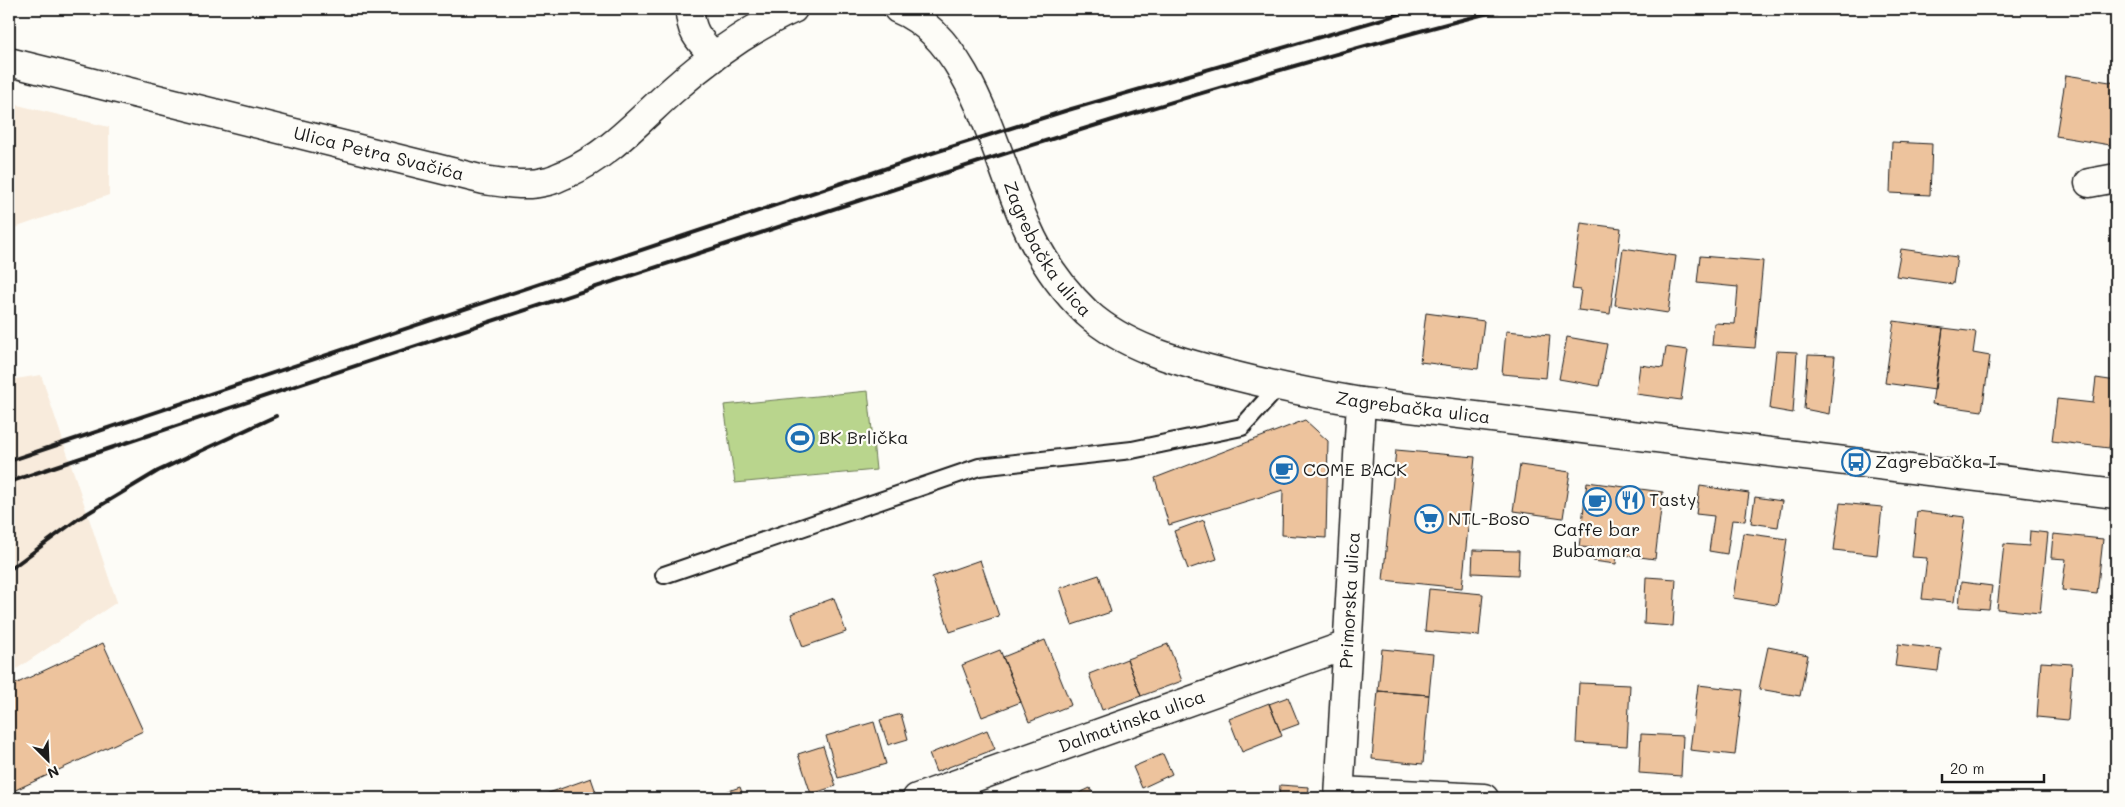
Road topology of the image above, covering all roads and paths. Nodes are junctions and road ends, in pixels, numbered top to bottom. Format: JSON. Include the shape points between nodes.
{"nodes":[{"id":1,"x":690,"y":9,"type":"edge"},
{"id":2,"x":793,"y":9,"type":"edge"},
{"id":3,"x":898,"y":9,"type":"edge"},
{"id":4,"x":714,"y":56,"type":"junction"},
{"id":5,"x":9,"y":62,"type":"edge"},
{"id":6,"x":2116,"y":178,"type":"edge"},
{"id":7,"x":2089,"y":183,"type":"dead end"},
{"id":8,"x":1278,"y":387,"type":"junction"},
{"id":9,"x":1360,"y":402,"type":"junction"},
{"id":10,"x":2116,"y":494,"type":"edge"},
{"id":11,"x":664,"y":575,"type":"dead end"},
{"id":12,"x":1347,"y":645,"type":"junction"},
{"id":13,"x":1340,"y":795,"type":"edge"},
{"id":14,"x":917,"y":798,"type":"edge"},
{"id":15,"x":1484,"y":798,"type":"edge"}],
"edges":[{"from":1,"to":4,"type":"main road","via":[[695,35]]},
{"from":2,"to":4,"type":"main road","via":[[770,19]]},
{"from":3,"to":8,"type":"main road","name":"Zagrebačka ulica","via":[[932,30],[953,55],[979,105],[1027,228],[1045,262],[1088,314],[1148,351]]},
{"from":4,"to":5,"type":"main road","name":"Ulica Petra Svačića","via":[[625,136],[584,166],[549,181],[518,185],[484,180]]},
{"from":6,"to":7,"type":"main road"},
{"from":8,"to":9,"type":"main road","name":"Zagrebačka ulica"},
{"from":8,"to":11,"type":"lane","via":[[1242,427],[1132,450],[979,467]]},
{"from":9,"to":10,"type":"main road","name":"Zagrebačka ulica"},
{"from":9,"to":12,"type":"main road","name":"Primorska ulica"},
{"from":12,"to":13,"type":"main road","name":"Primorska ulica"},
{"from":12,"to":14,"type":"main road","name":"Dalmatinska ulica"},
{"from":13,"to":15,"type":"main road"}]}
